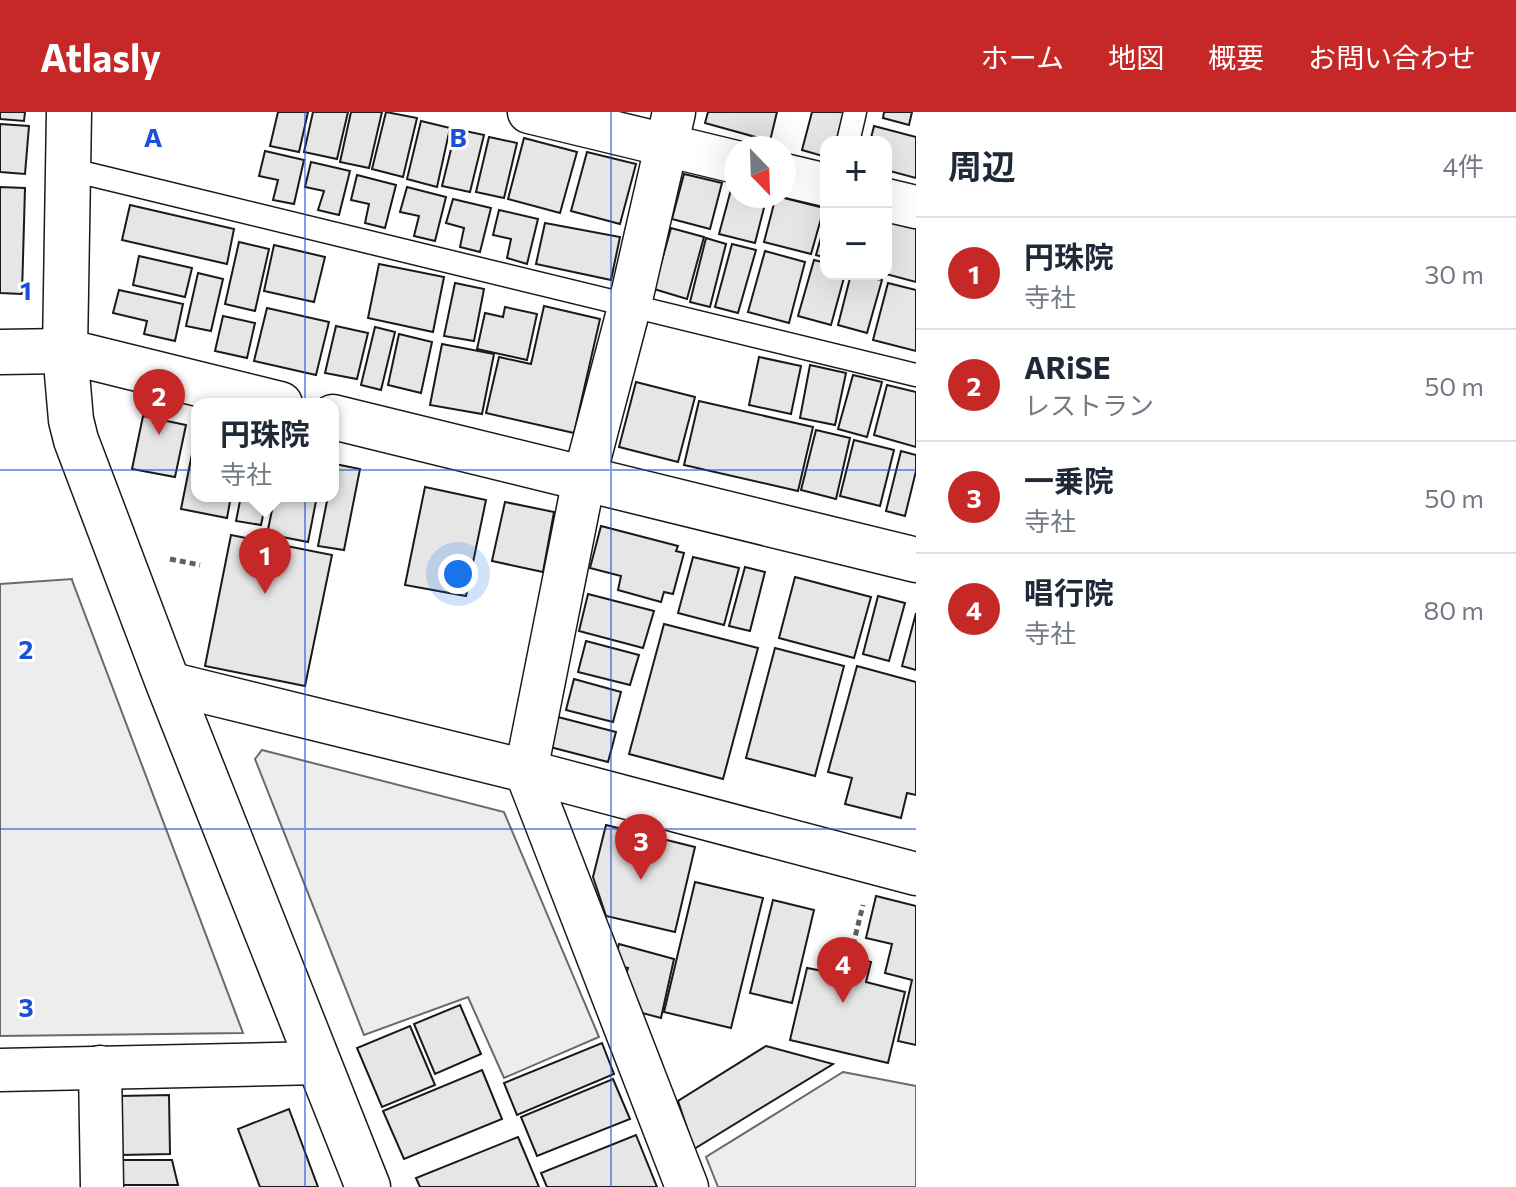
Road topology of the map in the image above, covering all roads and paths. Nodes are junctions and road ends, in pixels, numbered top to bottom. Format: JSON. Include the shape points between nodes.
{"nodes":[{"id":1,"x":69,"y":112,"type":"edge"},
{"id":2,"x":529,"y":112,"type":"edge"},
{"id":3,"x":855,"y":112,"type":"edge"},
{"id":4,"x":670,"y":128,"type":"edge"},
{"id":5,"x":849,"y":136,"type":"edge"},
{"id":6,"x":724,"y":156,"type":"edge"},
{"id":7,"x":68,"y":169,"type":"junction"},
{"id":8,"x":796,"y":178,"type":"edge"},
{"id":9,"x":820,"y":184,"type":"edge"},
{"id":10,"x":892,"y":201,"type":"edge"},
{"id":11,"x":916,"y":207,"type":"edge"},
{"id":12,"x":630,"y":304,"type":"junction"},
{"id":13,"x":65,"y":351,"type":"junction"},
{"id":14,"x":0,"y":352,"type":"edge"},
{"id":15,"x":916,"y":375,"type":"edge"},
{"id":16,"x":256,"y":398,"type":"edge"},
{"id":17,"x":339,"y":418,"type":"edge"},
{"id":18,"x":584,"y":479,"type":"junction"},
{"id":19,"x":169,"y":559,"type":"dead end"},
{"id":20,"x":916,"y":560,"type":"edge"},
{"id":21,"x":200,"y":565,"type":"dead end"},
{"id":22,"x":168,"y":683,"type":"junction"},
{"id":23,"x":526,"y":771,"type":"junction"},
{"id":24,"x":916,"y":874,"type":"edge"},
{"id":25,"x":319,"y":1063,"type":"junction"},
{"id":26,"x":100,"y":1067,"type":"junction"},
{"id":27,"x":0,"y":1070,"type":"edge"},
{"id":28,"x":102,"y":1187,"type":"edge"},
{"id":29,"x":368,"y":1187,"type":"edge"},
{"id":30,"x":687,"y":1187,"type":"edge"}],
"edges":[{"from":1,"to":7,"type":"street"},
{"from":2,"to":4,"type":"street"},
{"from":3,"to":5,"type":"lane"},
{"from":4,"to":6,"type":"street"},
{"from":4,"to":12,"type":"street"},
{"from":7,"to":12,"type":"lane"},
{"from":7,"to":13,"type":"street"},
{"from":8,"to":9,"type":"street"},
{"from":10,"to":11,"type":"street"},
{"from":12,"to":15,"type":"lane"},
{"from":12,"to":18,"type":"street"},
{"from":13,"to":14,"type":"street"},
{"from":13,"to":16,"type":"street"},
{"from":13,"to":22,"type":"street","via":[[76,440]]},
{"from":17,"to":18,"type":"street"},
{"from":18,"to":20,"type":"street"},
{"from":18,"to":23,"type":"street"},
{"from":19,"to":21,"type":"path"},
{"from":22,"to":23,"type":"street"},
{"from":22,"to":25,"type":"street"},
{"from":23,"to":24,"type":"street"},
{"from":23,"to":30,"type":"street"},
{"from":25,"to":26,"type":"street"},
{"from":25,"to":29,"type":"street"},
{"from":26,"to":27,"type":"street"},
{"from":26,"to":28,"type":"street"}]}
